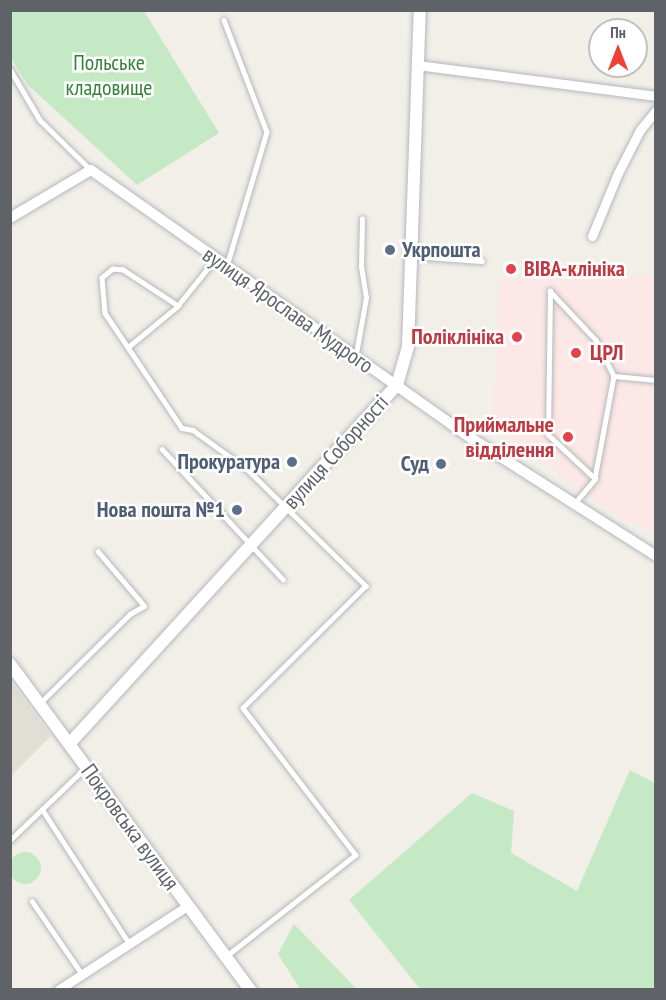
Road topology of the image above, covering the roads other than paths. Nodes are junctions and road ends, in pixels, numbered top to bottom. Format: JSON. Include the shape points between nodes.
{"nodes":[{"id":1,"x":420,"y":10,"type":"edge"},
{"id":2,"x":224,"y":20,"type":"dead end"},
{"id":3,"x":418,"y":64,"type":"junction"},
{"id":4,"x":10,"y":69,"type":"edge"},
{"id":5,"x":656,"y":96,"type":"edge"},
{"id":6,"x":656,"y":110,"type":"edge"},
{"id":7,"x":91,"y":170,"type":"junction"},
{"id":8,"x":10,"y":218,"type":"edge"},
{"id":9,"x":362,"y":219,"type":"dead end"},
{"id":10,"x":592,"y":236,"type":"dead end"},
{"id":11,"x":412,"y":256,"type":"junction"},
{"id":12,"x":216,"y":260,"type":"junction"},
{"id":13,"x":482,"y":261,"type":"dead end"},
{"id":14,"x":227,"y":268,"type":"junction"},
{"id":15,"x":178,"y":306,"type":"junction"},
{"id":16,"x":128,"y":347,"type":"junction"},
{"id":17,"x":355,"y":357,"type":"junction"},
{"id":18,"x":614,"y":376,"type":"junction"},
{"id":19,"x":656,"y":380,"type":"edge"},
{"id":20,"x":397,"y":385,"type":"junction"},
{"id":21,"x":162,"y":449,"type":"dead end"},
{"id":22,"x":595,"y":479,"type":"junction"},
{"id":23,"x":574,"y":504,"type":"junction"},
{"id":24,"x":286,"y":506,"type":"junction"},
{"id":25,"x":252,"y":544,"type":"junction"},
{"id":26,"x":98,"y":552,"type":"dead end"},
{"id":27,"x":656,"y":556,"type":"edge"},
{"id":28,"x":283,"y":579,"type":"dead end"},
{"id":29,"x":10,"y":664,"type":"edge"},
{"id":30,"x":40,"y":703,"type":"junction"},
{"id":31,"x":70,"y":743,"type":"junction"},
{"id":32,"x":86,"y":766,"type":"junction"},
{"id":33,"x":42,"y":809,"type":"junction"},
{"id":34,"x":10,"y":840,"type":"edge"},
{"id":35,"x":32,"y":901,"type":"dead end"},
{"id":36,"x":187,"y":906,"type":"junction"},
{"id":37,"x":129,"y":943,"type":"junction"},
{"id":38,"x":225,"y":958,"type":"junction"},
{"id":39,"x":82,"y":974,"type":"junction"},
{"id":40,"x":58,"y":990,"type":"edge"},
{"id":41,"x":250,"y":990,"type":"edge"}],
"edges":[{"from":1,"to":3,"type":"main road","name":"вулиця Соборності"},
{"from":2,"to":14,"type":"lane","via":[[267,132]]},
{"from":3,"to":5,"type":"street"},
{"from":3,"to":11,"type":"main road","name":"вулиця Соборності"},
{"from":4,"to":7,"type":"lane","via":[[40,120]]},
{"from":6,"to":10,"type":"street","via":[[618,173]]},
{"from":7,"to":8,"type":"street"},
{"from":7,"to":12,"type":"street","name":"вулиця Ярослава Мудрого"},
{"from":9,"to":17,"type":"lane","via":[[361,267],[366,298]]},
{"from":11,"to":13,"type":"lane"},
{"from":11,"to":20,"type":"main road","name":"вулиця Соборності","via":[[408,347]]},
{"from":12,"to":14,"type":"street","name":"вулиця Ярослава Мудрого"},
{"from":12,"to":15,"type":"lane"},
{"from":14,"to":17,"type":"street","name":"вулиця Ярослава Мудрого"},
{"from":15,"to":16,"type":"lane"},
{"from":15,"to":16,"type":"lane","via":[[123,270],[107,272],[101,285],[105,313]]},
{"from":16,"to":24,"type":"lane","via":[[182,428],[193,430],[247,469]]},
{"from":17,"to":20,"type":"street","name":"вулиця Ярослава Мудрого"},
{"from":18,"to":19,"type":"lane"},
{"from":18,"to":22,"type":"lane"},
{"from":18,"to":22,"type":"lane","via":[[596,340],[550,291],[548,435]]},
{"from":20,"to":23,"type":"street","name":"вулиця Ярослава Мудрого"},
{"from":20,"to":24,"type":"main road","name":"вулиця Соборності"},
{"from":21,"to":25,"type":"lane"},
{"from":22,"to":23,"type":"lane"},
{"from":23,"to":27,"type":"street","name":"вулиця Ярослава Мудрого"},
{"from":24,"to":25,"type":"main road","name":"вулиця Соборності"},
{"from":24,"to":38,"type":"lane","via":[[366,586],[243,708],[356,855],[309,896]]},
{"from":25,"to":28,"type":"lane"},
{"from":25,"to":31,"type":"main road","name":"вулиця Соборності"},
{"from":26,"to":30,"type":"lane","via":[[144,606],[130,614]]},
{"from":29,"to":30,"type":"main road","name":"Покровська вулиця"},
{"from":30,"to":31,"type":"main road","name":"Покровська вулиця"},
{"from":31,"to":32,"type":"main road","name":"Покровська вулиця"},
{"from":32,"to":33,"type":"lane"},
{"from":32,"to":36,"type":"main road","name":"Покровська вулиця"},
{"from":33,"to":34,"type":"lane"},
{"from":33,"to":37,"type":"lane"},
{"from":35,"to":39,"type":"lane"},
{"from":36,"to":37,"type":"street"},
{"from":36,"to":38,"type":"main road","name":"Покровська вулиця"},
{"from":37,"to":39,"type":"street"},
{"from":38,"to":41,"type":"main road","name":"Покровська вулиця"},
{"from":39,"to":40,"type":"street"}]}
